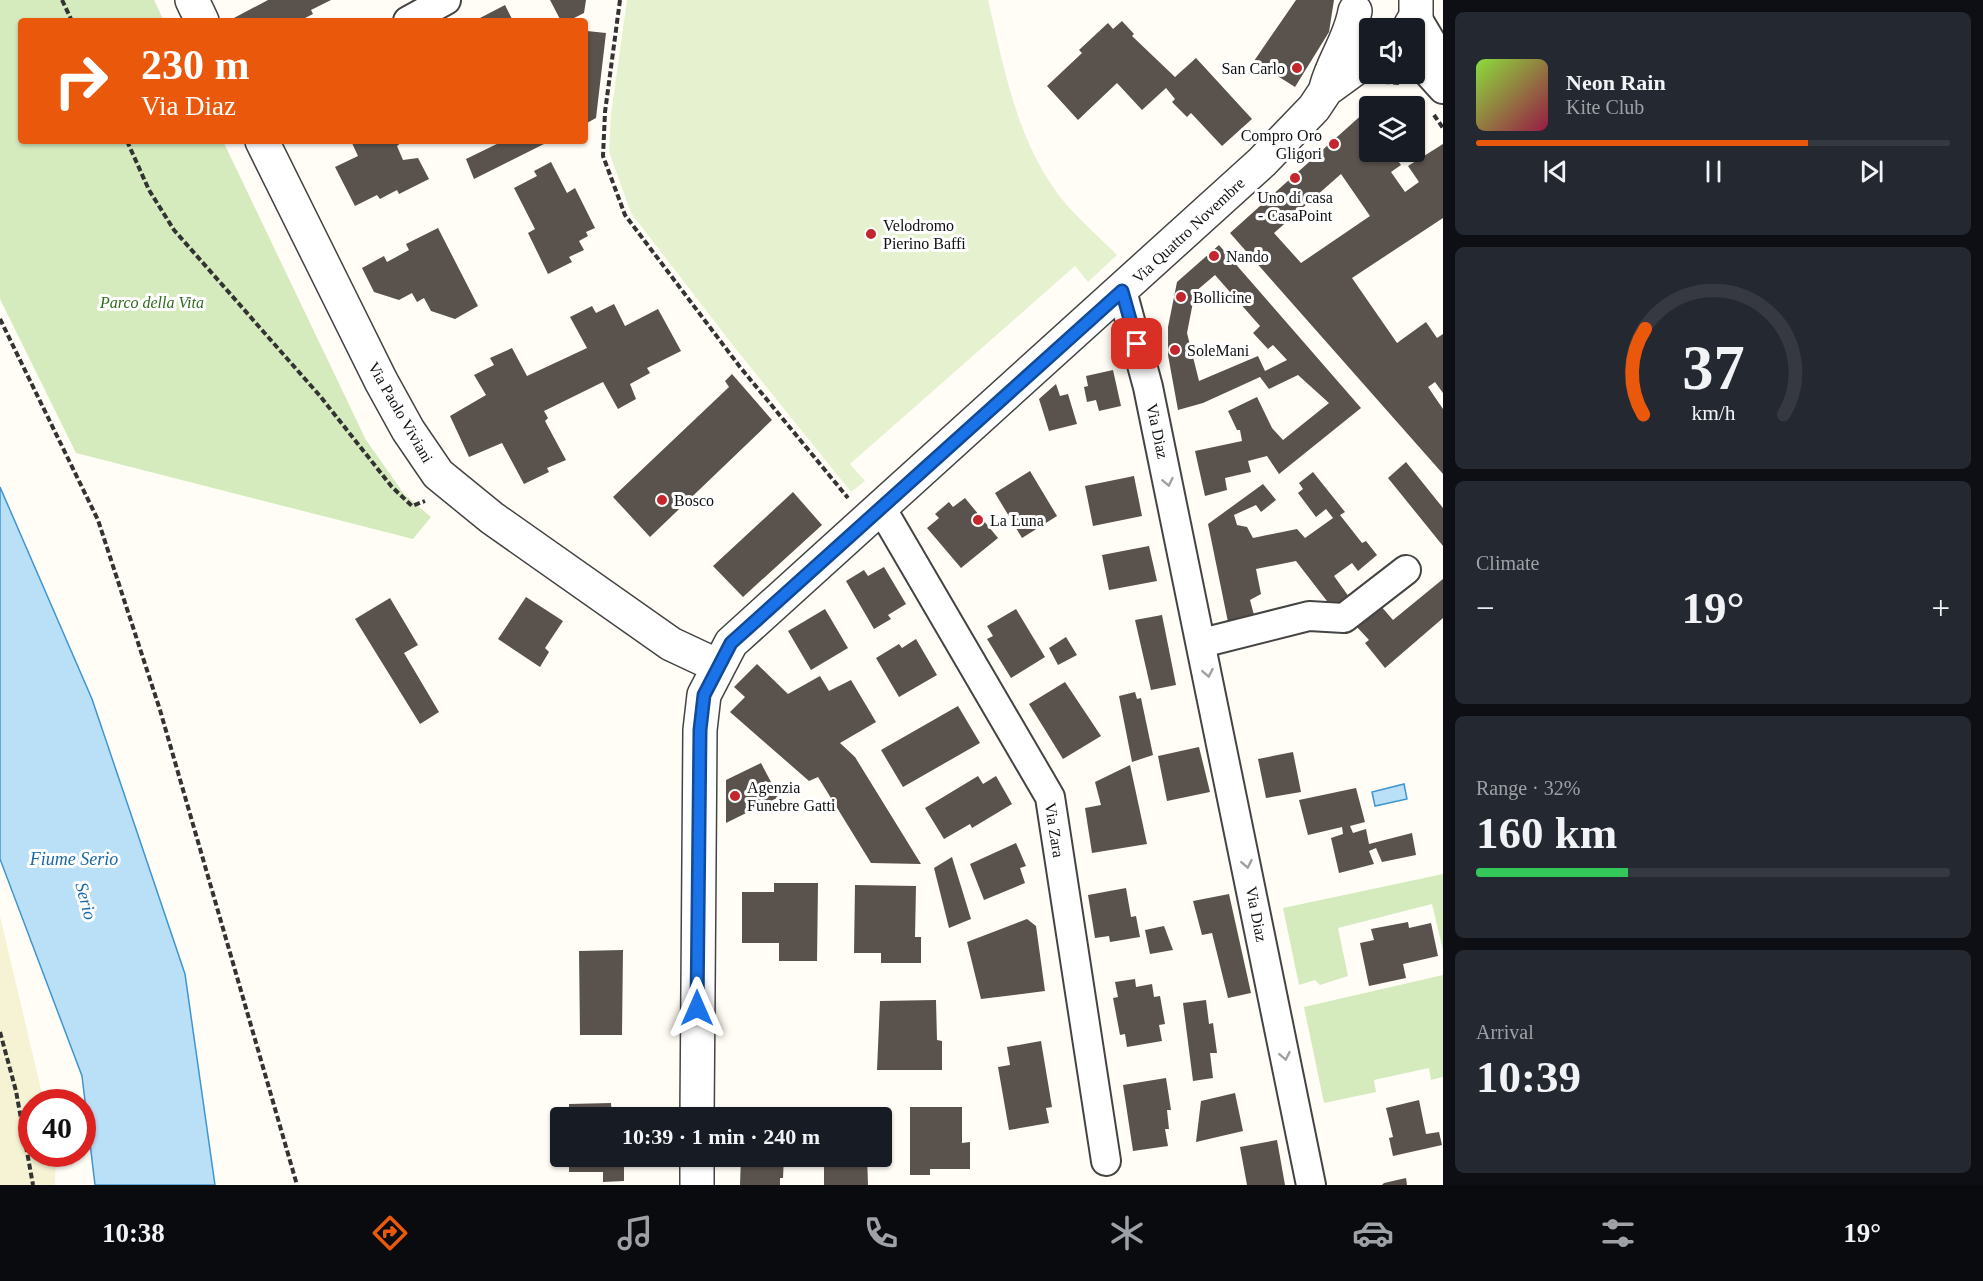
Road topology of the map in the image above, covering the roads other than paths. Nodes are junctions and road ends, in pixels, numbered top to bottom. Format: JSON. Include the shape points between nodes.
{"nodes":[{"id":1,"x":192,"y":0,"type":"edge"},
{"id":2,"x":446,"y":0,"type":"edge"},
{"id":3,"x":1359,"y":9,"type":"edge"},
{"id":4,"x":1413,"y":15,"type":"edge"},
{"id":5,"x":201,"y":18,"type":"edge"},
{"id":6,"x":413,"y":18,"type":"edge"},
{"id":7,"x":1443,"y":62,"type":"edge"},
{"id":8,"x":1359,"y":66,"type":"edge"},
{"id":9,"x":1425,"y":69,"type":"edge"},
{"id":10,"x":1443,"y":89,"type":"edge"},
{"id":11,"x":1326,"y":90,"type":"junction"},
{"id":12,"x":264,"y":144,"type":"edge"},
{"id":13,"x":1122,"y":291,"type":"junction"},
{"id":14,"x":873,"y":513,"type":"junction"},
{"id":15,"x":1406,"y":570,"type":"dead end"},
{"id":16,"x":1202,"y":643,"type":"junction"},
{"id":17,"x":718,"y":666,"type":"junction"},
{"id":18,"x":697,"y":1107,"type":"edge"},
{"id":19,"x":1106,"y":1161,"type":"dead end"},
{"id":20,"x":697,"y":1167,"type":"edge"},
{"id":21,"x":697,"y":1185,"type":"edge"},
{"id":22,"x":1311,"y":1185,"type":"edge"}],
"edges":[{"from":1,"to":5,"type":"street"},
{"from":2,"to":6,"type":"street"},
{"from":3,"to":11,"type":"street","name":"Via Quattro Novembre"},
{"from":4,"to":7,"type":"street"},
{"from":8,"to":11,"type":"street","name":"Via Quattro Novembre"},
{"from":9,"to":10,"type":"street"},
{"from":11,"to":13,"type":"street","name":"Via Quattro Novembre","via":[[1262,162]]},
{"from":12,"to":17,"type":"street","name":"Via Paolo Viviani","via":[[408,430],[438,474],[501,524],[671,644]]},
{"from":13,"to":14,"type":"street","name":"Via Quattro Novembre"},
{"from":13,"to":16,"type":"street","name":"Via Diaz","one_way":true,"via":[[1145,371]]},
{"from":14,"to":17,"type":"street","name":"Via Quattro Novembre","via":[[731,643]]},
{"from":14,"to":19,"type":"street","name":"Via Zara","via":[[1050,797]]},
{"from":15,"to":16,"type":"street","via":[[1344,618],[1309,616]]},
{"from":16,"to":22,"type":"street","name":"Via Diaz","one_way":true},
{"from":17,"to":18,"type":"street","name":"Via Quattro Novembre","via":[[704,695],[700,730]]},
{"from":20,"to":21,"type":"street"}]}
